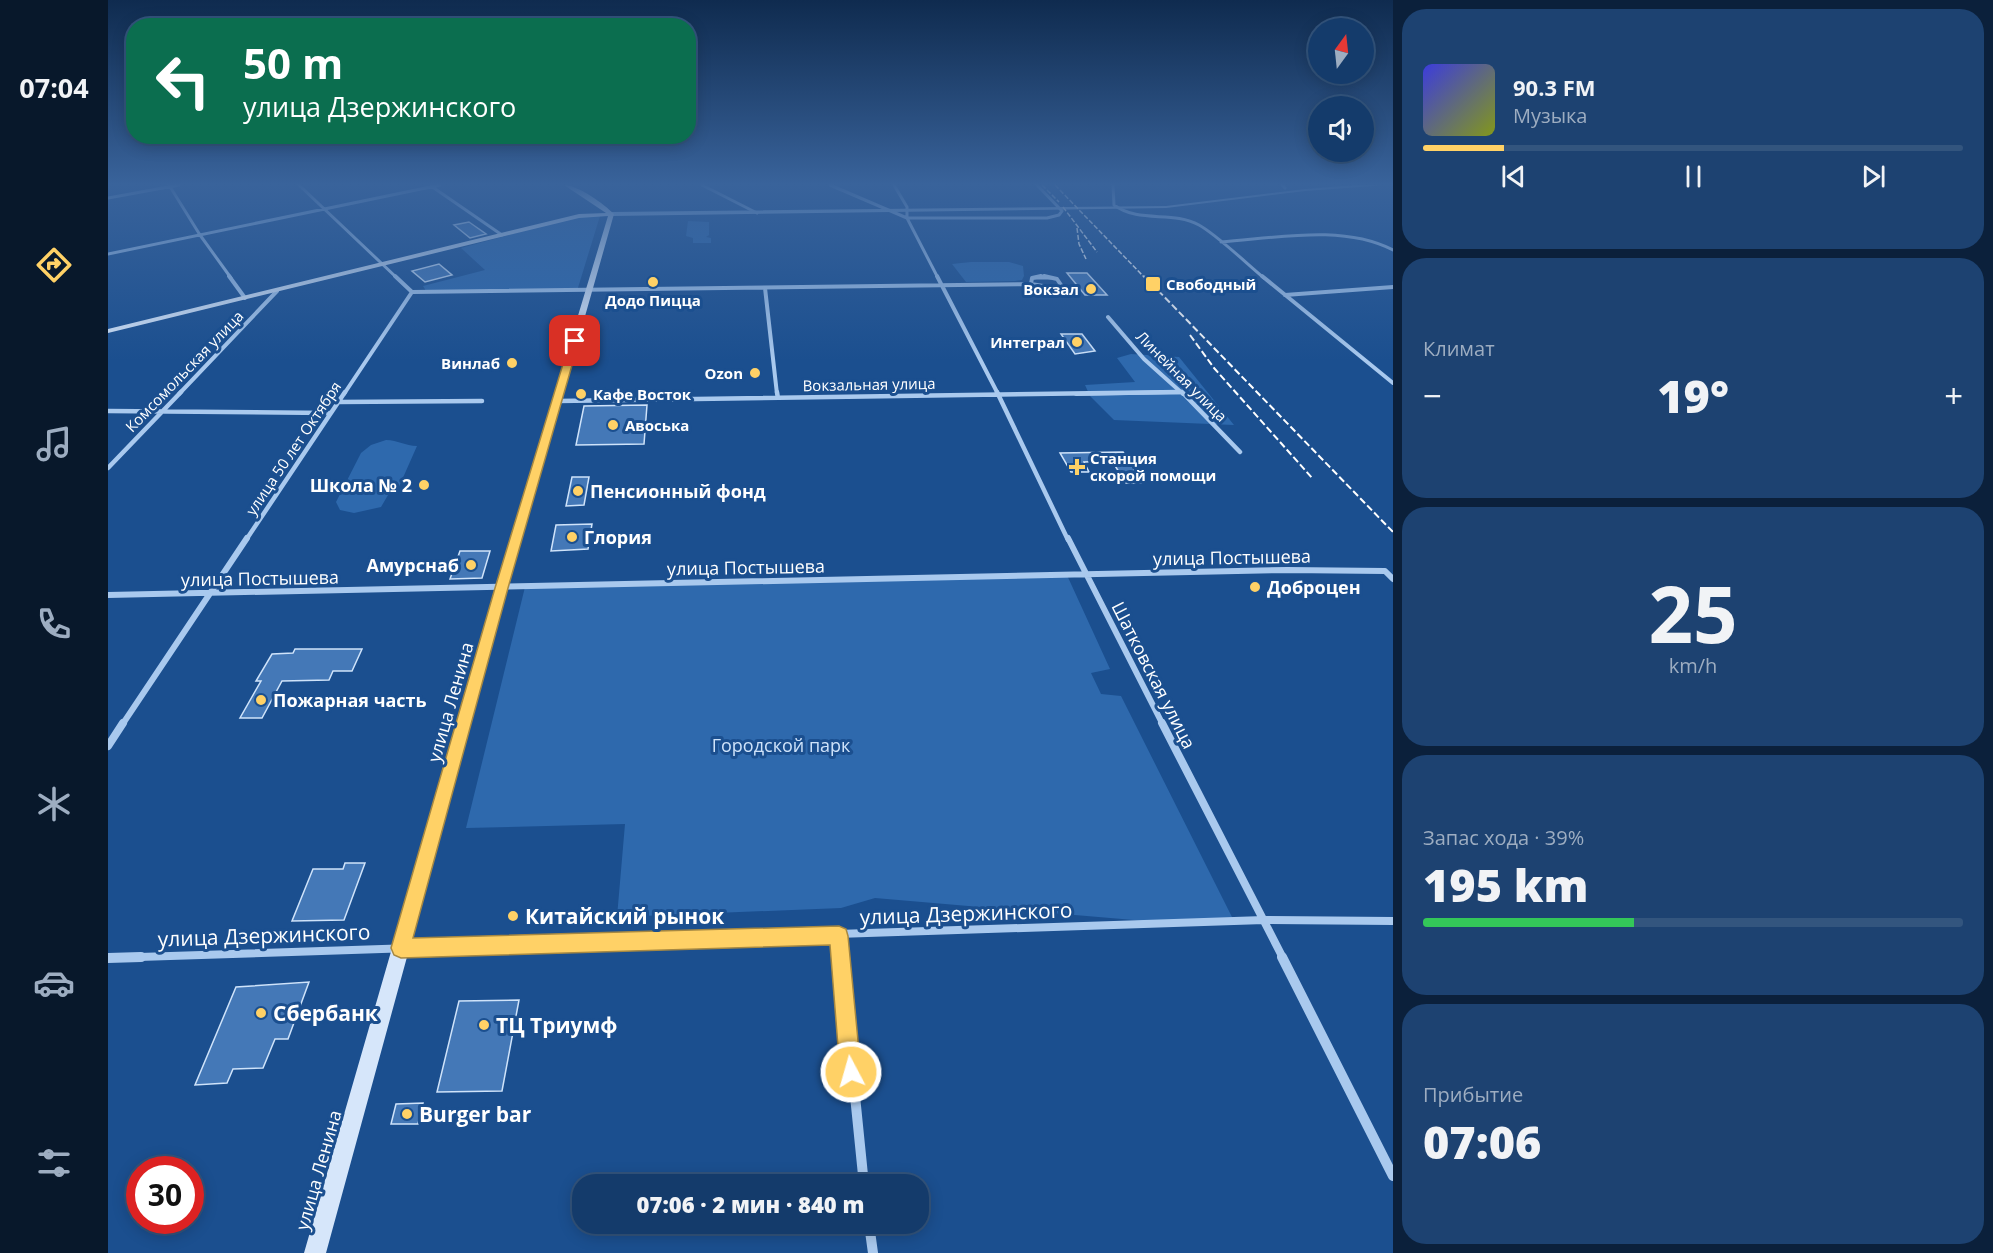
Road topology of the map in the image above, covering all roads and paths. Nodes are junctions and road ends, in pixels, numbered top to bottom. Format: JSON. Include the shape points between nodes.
{"nodes":[{"id":1,"x":159,"y":243,"type":"edge"},
{"id":2,"x":206,"y":243,"type":"edge"},
{"id":3,"x":361,"y":243,"type":"edge"},
{"id":4,"x":469,"y":243,"type":"edge"},
{"id":5,"x":603,"y":243,"type":"edge"},
{"id":6,"x":922,"y":243,"type":"edge"},
{"id":7,"x":1222,"y":243,"type":"edge"},
{"id":8,"x":108,"y":254,"type":"edge"},
{"id":9,"x":384,"y":265,"type":"junction"},
{"id":10,"x":943,"y":284,"type":"junction"},
{"id":11,"x":1031,"y":284,"type":"junction"},
{"id":12,"x":1393,"y":287,"type":"edge"},
{"id":13,"x":765,"y":288,"type":"junction"},
{"id":14,"x":277,"y":291,"type":"junction"},
{"id":15,"x":589,"y":291,"type":"junction"},
{"id":16,"x":411,"y":292,"type":"junction"},
{"id":17,"x":1284,"y":295,"type":"junction"},
{"id":18,"x":246,"y":298,"type":"junction"},
{"id":19,"x":1108,"y":317,"type":"dead end"},
{"id":20,"x":108,"y":331,"type":"edge"},
{"id":21,"x":1393,"y":383,"type":"edge"},
{"id":22,"x":1182,"y":392,"type":"junction"},
{"id":23,"x":998,"y":393,"type":"junction"},
{"id":24,"x":778,"y":398,"type":"junction"},
{"id":25,"x":482,"y":401,"type":"dead end"},
{"id":26,"x":558,"y":401,"type":"junction"},
{"id":27,"x":337,"y":402,"type":"junction"},
{"id":28,"x":162,"y":410,"type":"junction"},
{"id":29,"x":108,"y":411,"type":"edge"},
{"id":30,"x":330,"y":413,"type":"junction"},
{"id":31,"x":1240,"y":452,"type":"dead end"},
{"id":32,"x":108,"y":468,"type":"edge"},
{"id":33,"x":1085,"y":574,"type":"junction"},
{"id":34,"x":1393,"y":579,"type":"edge"},
{"id":35,"x":502,"y":588,"type":"junction"},
{"id":36,"x":210,"y":595,"type":"junction"},
{"id":37,"x":108,"y":596,"type":"edge"},
{"id":38,"x":108,"y":746,"type":"edge"},
{"id":39,"x":1264,"y":920,"type":"junction"},
{"id":40,"x":1393,"y":921,"type":"edge"},
{"id":41,"x":839,"y":936,"type":"junction"},
{"id":42,"x":401,"y":948,"type":"junction"},
{"id":43,"x":108,"y":958,"type":"edge"},
{"id":44,"x":863,"y":1174,"type":"edge"},
{"id":45,"x":1393,"y":1176,"type":"edge"},
{"id":46,"x":870,"y":1234,"type":"edge"},
{"id":47,"x":315,"y":1253,"type":"edge"},
{"id":48,"x":873,"y":1253,"type":"edge"}],
"edges":[{"from":1,"to":8,"type":"street"},
{"from":2,"to":18,"type":"street","name":"Комсомольская улица"},
{"from":3,"to":9,"type":"street"},
{"from":4,"to":9,"type":"main road"},
{"from":5,"to":15,"type":"main road","name":"улица Ленина"},
{"from":6,"to":10,"type":"street","name":"Шатковская улица"},
{"from":7,"to":17,"type":"street"},
{"from":9,"to":14,"type":"main road"},
{"from":9,"to":16,"type":"street"},
{"from":10,"to":11,"type":"street"},
{"from":10,"to":13,"type":"street"},
{"from":10,"to":23,"type":"street","name":"Шатковская улица"},
{"from":11,"to":11,"type":"street","via":[[1055,288],[1061,285],[1058,279],[1043,276],[1032,278]]},
{"from":12,"to":17,"type":"street"},
{"from":13,"to":15,"type":"street"},
{"from":13,"to":24,"type":"street"},
{"from":14,"to":18,"type":"main road"},
{"from":14,"to":28,"type":"street","name":"Комсомольская улица"},
{"from":15,"to":16,"type":"street"},
{"from":15,"to":26,"type":"main road","name":"улица Ленина"},
{"from":16,"to":27,"type":"street","name":"улица 50 лет Октября"},
{"from":17,"to":21,"type":"street"},
{"from":18,"to":20,"type":"main road"},
{"from":19,"to":22,"type":"street","name":"Линейная улица","via":[[1144,358]]},
{"from":22,"to":23,"type":"street","name":"Вокзальная улица"},
{"from":22,"to":31,"type":"street","name":"Линейная улица"},
{"from":23,"to":24,"type":"street","name":"Вокзальная улица"},
{"from":23,"to":33,"type":"street","name":"Шатковская улица"},
{"from":24,"to":26,"type":"street","name":"Вокзальная улица"},
{"from":25,"to":27,"type":"street"},
{"from":26,"to":35,"type":"main road","name":"улица Ленина"},
{"from":27,"to":30,"type":"street","name":"улица 50 лет Октября"},
{"from":28,"to":29,"type":"street"},
{"from":28,"to":30,"type":"street"},
{"from":28,"to":32,"type":"street","name":"Комсомольская улица"},
{"from":30,"to":36,"type":"street","name":"улица 50 лет Октября"},
{"from":33,"to":34,"type":"street","name":"улица Постышева","via":[[1385,570]]},
{"from":33,"to":35,"type":"street","name":"улица Постышева"},
{"from":33,"to":39,"type":"street","name":"Шатковская улица"},
{"from":35,"to":36,"type":"street","name":"улица Постышева"},
{"from":35,"to":42,"type":"main road","name":"улица Ленина"},
{"from":36,"to":37,"type":"street","name":"улица Постышева"},
{"from":36,"to":38,"type":"street","name":"улица 50 лет Октября"},
{"from":39,"to":40,"type":"street","name":"улица Дзержинского"},
{"from":39,"to":41,"type":"street","name":"улица Дзержинского"},
{"from":39,"to":45,"type":"street","name":"Шатковская улица"},
{"from":41,"to":42,"type":"street","name":"улица Дзержинского"},
{"from":41,"to":44,"type":"street"},
{"from":42,"to":43,"type":"street","name":"улица Дзержинского"},
{"from":42,"to":47,"type":"main road","name":"улица Ленина"},
{"from":46,"to":48,"type":"street"}]}
